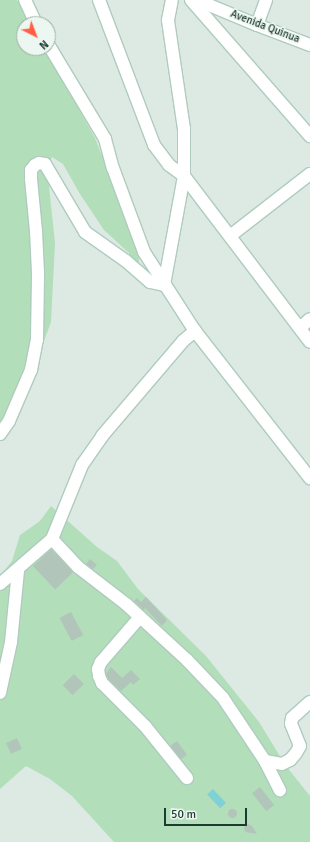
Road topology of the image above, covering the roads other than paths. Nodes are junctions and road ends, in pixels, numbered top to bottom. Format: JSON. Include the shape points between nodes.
{"nodes":[{"id":1,"x":25,"y":0,"type":"edge"},
{"id":2,"x":99,"y":0,"type":"edge"},
{"id":3,"x":172,"y":0,"type":"edge"},
{"id":4,"x":191,"y":0,"type":"edge"},
{"id":5,"x":197,"y":0,"type":"edge"},
{"id":6,"x":266,"y":0,"type":"edge"},
{"id":7,"x":32,"y":16,"type":"edge"},
{"id":8,"x":257,"y":26,"type":"junction"},
{"id":9,"x":310,"y":45,"type":"edge"},
{"id":10,"x":55,"y":56,"type":"edge"},
{"id":11,"x":310,"y":136,"type":"edge"},
{"id":12,"x":310,"y":174,"type":"edge"},
{"id":13,"x":184,"y":176,"type":"junction"},
{"id":14,"x":230,"y":236,"type":"junction"},
{"id":15,"x":164,"y":285,"type":"junction"},
{"id":16,"x":310,"y":319,"type":"edge"},
{"id":17,"x":300,"y":328,"type":"junction"},
{"id":18,"x":195,"y":331,"type":"junction"},
{"id":19,"x":310,"y":342,"type":"edge"},
{"id":20,"x":0,"y":434,"type":"edge"},
{"id":21,"x":310,"y":478,"type":"edge"},
{"id":22,"x":52,"y":539,"type":"junction"},
{"id":23,"x":18,"y":570,"type":"junction"},
{"id":24,"x":0,"y":584,"type":"edge"},
{"id":25,"x":140,"y":617,"type":"junction"},
{"id":26,"x":0,"y":693,"type":"edge"},
{"id":27,"x":310,"y":702,"type":"edge"},
{"id":28,"x":265,"y":760,"type":"junction"},
{"id":29,"x":187,"y":778,"type":"dead end"},
{"id":30,"x":280,"y":790,"type":"dead end"}],
"edges":[{"from":1,"to":7,"type":"street"},
{"from":2,"to":13,"type":"street","via":[[154,145],[168,165]]},
{"from":3,"to":13,"type":"street","via":[[168,20],[184,129]]},
{"from":4,"to":11,"type":"street"},
{"from":5,"to":8,"type":"street","name":"Avenida Quinua"},
{"from":6,"to":8,"type":"street"},
{"from":8,"to":9,"type":"street","name":"Avenida Quinua"},
{"from":10,"to":15,"type":"street","via":[[105,139],[144,252]]},
{"from":12,"to":14,"type":"street"},
{"from":13,"to":14,"type":"street"},
{"from":13,"to":15,"type":"street"},
{"from":14,"to":17,"type":"street"},
{"from":15,"to":18,"type":"street"},
{"from":15,"to":20,"type":"street","via":[[150,282],[126,261],[85,232],[45,164],[35,165],[31,170],[31,179],[38,273],[37,340],[31,370],[9,421]]},
{"from":16,"to":17,"type":"street"},
{"from":17,"to":19,"type":"street"},
{"from":18,"to":21,"type":"street"},
{"from":18,"to":22,"type":"street","via":[[183,341],[102,436],[82,464]]},
{"from":22,"to":23,"type":"street"},
{"from":22,"to":25,"type":"street","via":[[78,567]]},
{"from":23,"to":24,"type":"street"},
{"from":23,"to":26,"type":"street","via":[[11,642]]},
{"from":25,"to":28,"type":"street","via":[[187,660],[222,698]]},
{"from":25,"to":29,"type":"street","via":[[101,662],[98,676],[102,684],[145,726]]},
{"from":27,"to":28,"type":"street","via":[[292,718],[291,724],[300,746],[296,753],[282,764]]},
{"from":28,"to":30,"type":"street"}]}
